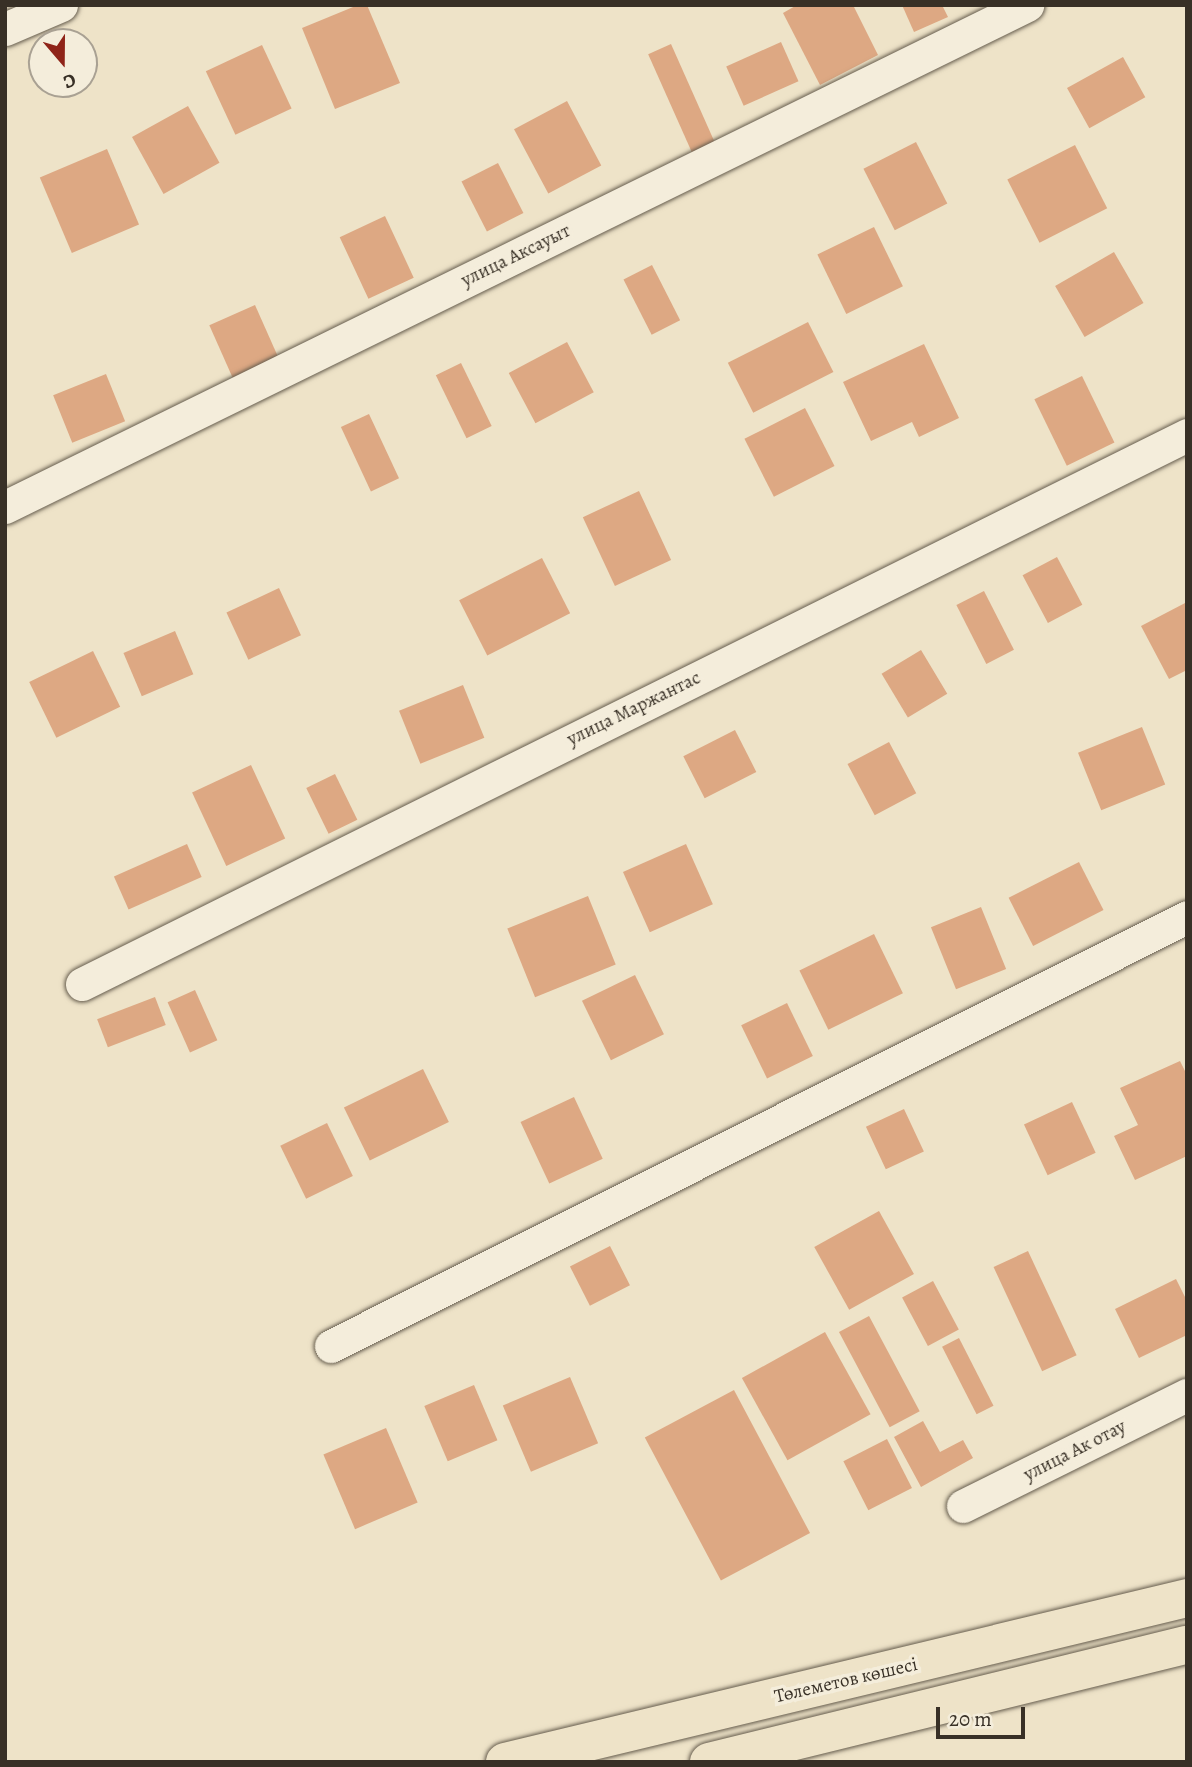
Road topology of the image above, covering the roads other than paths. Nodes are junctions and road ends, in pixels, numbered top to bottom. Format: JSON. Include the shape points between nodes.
{"nodes":[{"id":1,"x":61,"y":5,"type":"edge"},
{"id":2,"x":1027,"y":5,"type":"edge"},
{"id":3,"x":8,"y":30,"type":"edge"},
{"id":4,"x":1187,"y":435,"type":"edge"},
{"id":5,"x":5,"y":507,"type":"edge"},
{"id":6,"x":1187,"y":917,"type":"edge"},
{"id":7,"x":82,"y":984,"type":"dead end"},
{"id":8,"x":331,"y":1346,"type":"dead end"},
{"id":9,"x":1187,"y":1395,"type":"edge"},
{"id":10,"x":963,"y":1506,"type":"dead end"},
{"id":11,"x":1187,"y":1598,"type":"edge"},
{"id":12,"x":1187,"y":1645,"type":"edge"},
{"id":13,"x":505,"y":1762,"type":"edge"},
{"id":14,"x":709,"y":1762,"type":"edge"}],
"edges":[{"from":1,"to":3,"type":"street"},
{"from":2,"to":5,"type":"street","name":"улица Аксауыт"},
{"from":4,"to":7,"type":"street","name":"улица Маржантас"},
{"from":6,"to":8,"type":"street"},
{"from":9,"to":10,"type":"street","name":"улица Ак отау"},
{"from":11,"to":13,"type":"main road","name":"Төлеметов көшесі"},
{"from":12,"to":14,"type":"main road"}]}
